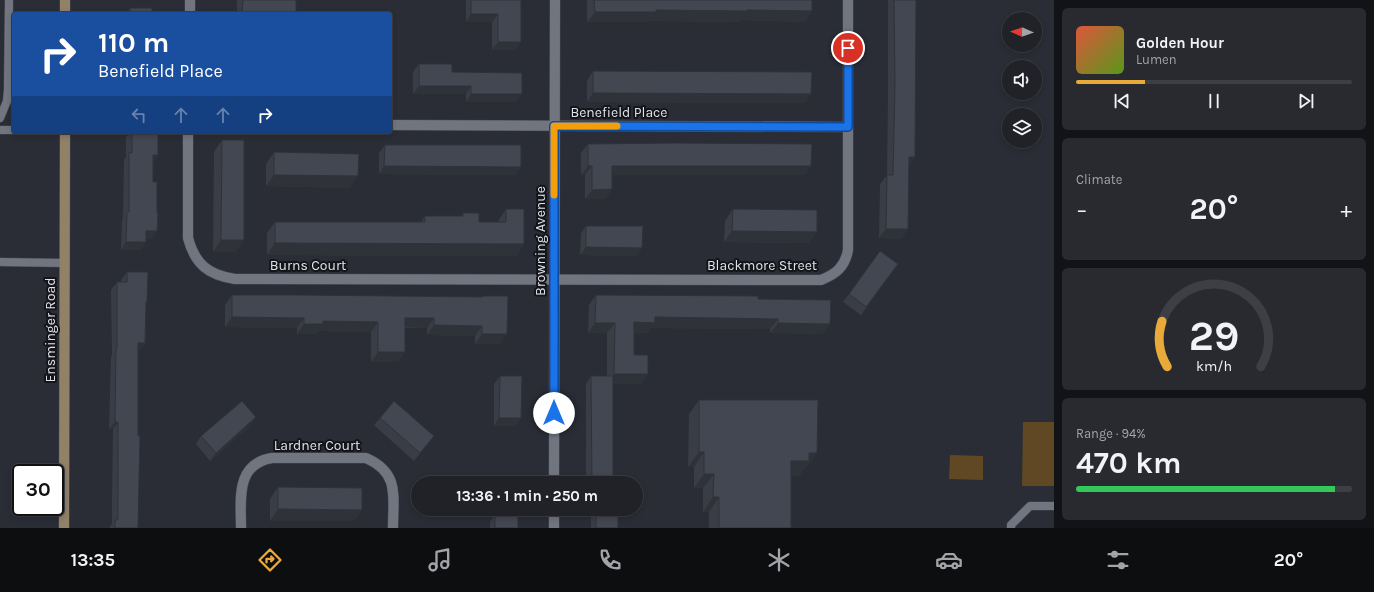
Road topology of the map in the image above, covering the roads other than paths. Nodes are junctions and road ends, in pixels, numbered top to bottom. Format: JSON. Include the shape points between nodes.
{"nodes":[{"id":1,"x":9,"y":0,"type":"edge"},
{"id":2,"x":65,"y":0,"type":"edge"},
{"id":3,"x":190,"y":0,"type":"edge"},
{"id":4,"x":555,"y":0,"type":"edge"},
{"id":5,"x":848,"y":0,"type":"edge"},
{"id":6,"x":65,"y":12,"type":"edge"},
{"id":7,"x":190,"y":12,"type":"edge"},
{"id":8,"x":0,"y":118,"type":"edge"},
{"id":9,"x":392,"y":125,"type":"edge"},
{"id":10,"x":554,"y":126,"type":"junction"},
{"id":11,"x":848,"y":127,"type":"junction"},
{"id":12,"x":0,"y":130,"type":"edge"},
{"id":13,"x":12,"y":130,"type":"edge"},
{"id":14,"x":64,"y":134,"type":"edge"},
{"id":15,"x":188,"y":134,"type":"edge"},
{"id":16,"x":0,"y":262,"type":"edge"},
{"id":17,"x":64,"y":263,"type":"junction"},
{"id":18,"x":554,"y":280,"type":"junction"},
{"id":19,"x":554,"y":476,"type":"edge"},
{"id":20,"x":1054,"y":506,"type":"edge"},
{"id":21,"x":554,"y":516,"type":"edge"},
{"id":22,"x":64,"y":528,"type":"edge"},
{"id":23,"x":241,"y":528,"type":"edge"},
{"id":24,"x":393,"y":528,"type":"edge"},
{"id":25,"x":554,"y":528,"type":"edge"},
{"id":26,"x":1011,"y":528,"type":"edge"}],
"edges":[{"from":1,"to":8,"type":"lane","via":[[8,90],[7,102]]},
{"from":2,"to":6,"type":"street"},
{"from":3,"to":7,"type":"street"},
{"from":4,"to":10,"type":"street","name":"Browning Avenue"},
{"from":5,"to":11,"type":"street","name":"Blackmore Street"},
{"from":9,"to":10,"type":"street","name":"Benefield Place"},
{"from":10,"to":11,"type":"street","name":"Benefield Place"},
{"from":10,"to":18,"type":"street","name":"Browning Avenue"},
{"from":11,"to":18,"type":"street","name":"Blackmore Street","via":[[848,250],[841,268],[832,276],[821,280]]},
{"from":12,"to":13,"type":"lane"},
{"from":14,"to":17,"type":"street","name":"Ensminger Road"},
{"from":15,"to":18,"type":"street","name":"Burns Court","via":[[188,238],[191,251],[198,262],[210,272],[222,277]]},
{"from":16,"to":17,"type":"lane"},
{"from":17,"to":22,"type":"street","name":"Ensminger Road"},
{"from":18,"to":19,"type":"street","name":"Browning Avenue"},
{"from":20,"to":26,"type":"lane","via":[[1030,506]]},
{"from":21,"to":25,"type":"street"},
{"from":23,"to":24,"type":"street","name":"Lardner Court","via":[[241,485],[246,473],[256,464],[266,459],[366,458],[377,463],[386,472],[392,484]]}]}
